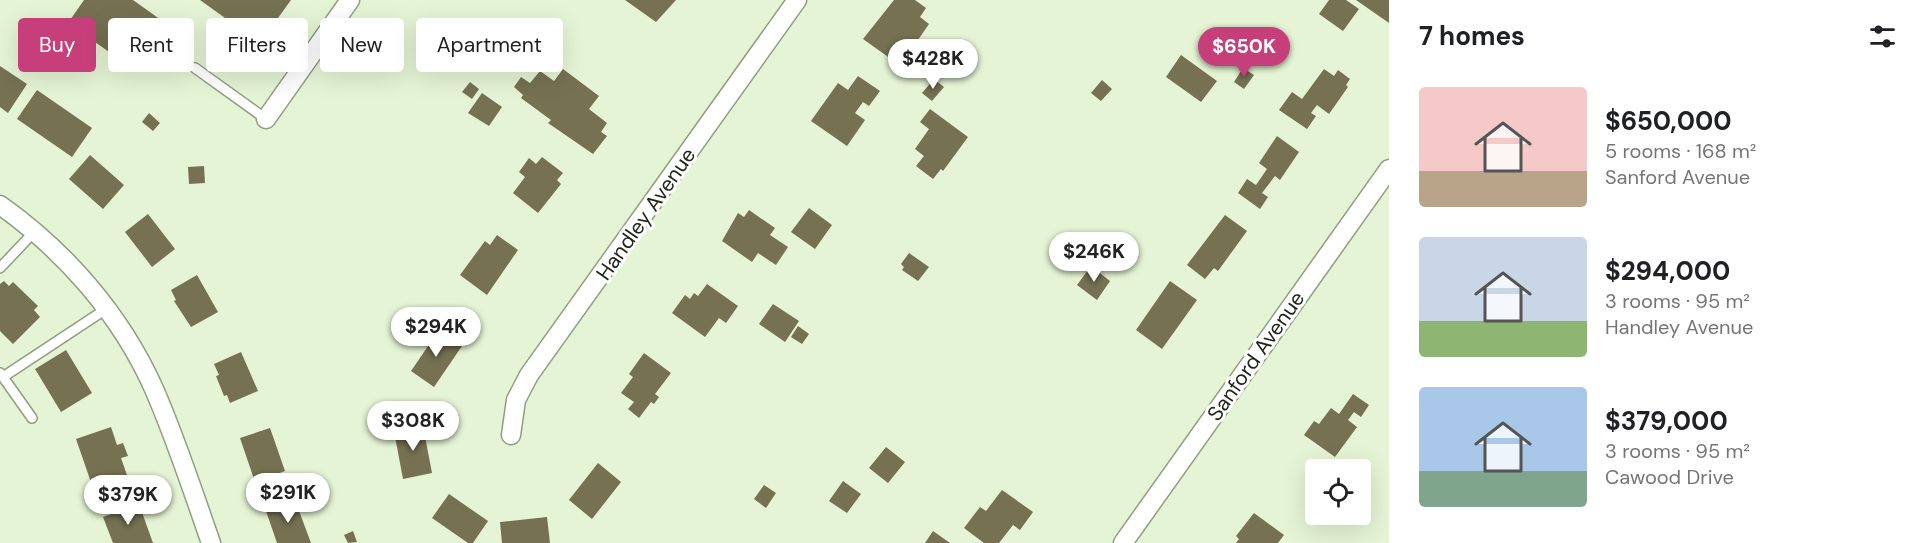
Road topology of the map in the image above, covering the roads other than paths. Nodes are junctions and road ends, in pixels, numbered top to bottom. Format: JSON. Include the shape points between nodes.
{"nodes":[{"id":1,"x":350,"y":0,"type":"edge"},
{"id":2,"x":797,"y":0,"type":"edge"},
{"id":3,"x":195,"y":68,"type":"dead end"},
{"id":4,"x":266,"y":119,"type":"joint"},
{"id":5,"x":1389,"y":169,"type":"edge"},
{"id":6,"x":0,"y":205,"type":"edge"},
{"id":7,"x":34,"y":232,"type":"junction"},
{"id":8,"x":0,"y":268,"type":"edge"},
{"id":9,"x":106,"y":309,"type":"junction"},
{"id":10,"x":2,"y":375,"type":"edge"},
{"id":11,"x":32,"y":418,"type":"dead end"},
{"id":12,"x":511,"y":435,"type":"dead end"},
{"id":13,"x":211,"y":543,"type":"edge"},
{"id":14,"x":1123,"y":543,"type":"edge"}],
"edges":[{"from":1,"to":4,"type":"street"},
{"from":2,"to":12,"type":"street","name":"Handley Avenue","via":[[529,375],[516,400]]},
{"from":3,"to":4,"type":"lane"},
{"from":5,"to":14,"type":"street","name":"Sanford Avenue"},
{"from":6,"to":7,"type":"street"},
{"from":7,"to":8,"type":"lane"},
{"from":7,"to":9,"type":"street","via":[[87,283]]},
{"from":9,"to":10,"type":"lane"},
{"from":9,"to":13,"type":"street","via":[[153,386]]},
{"from":10,"to":11,"type":"lane"}]}
